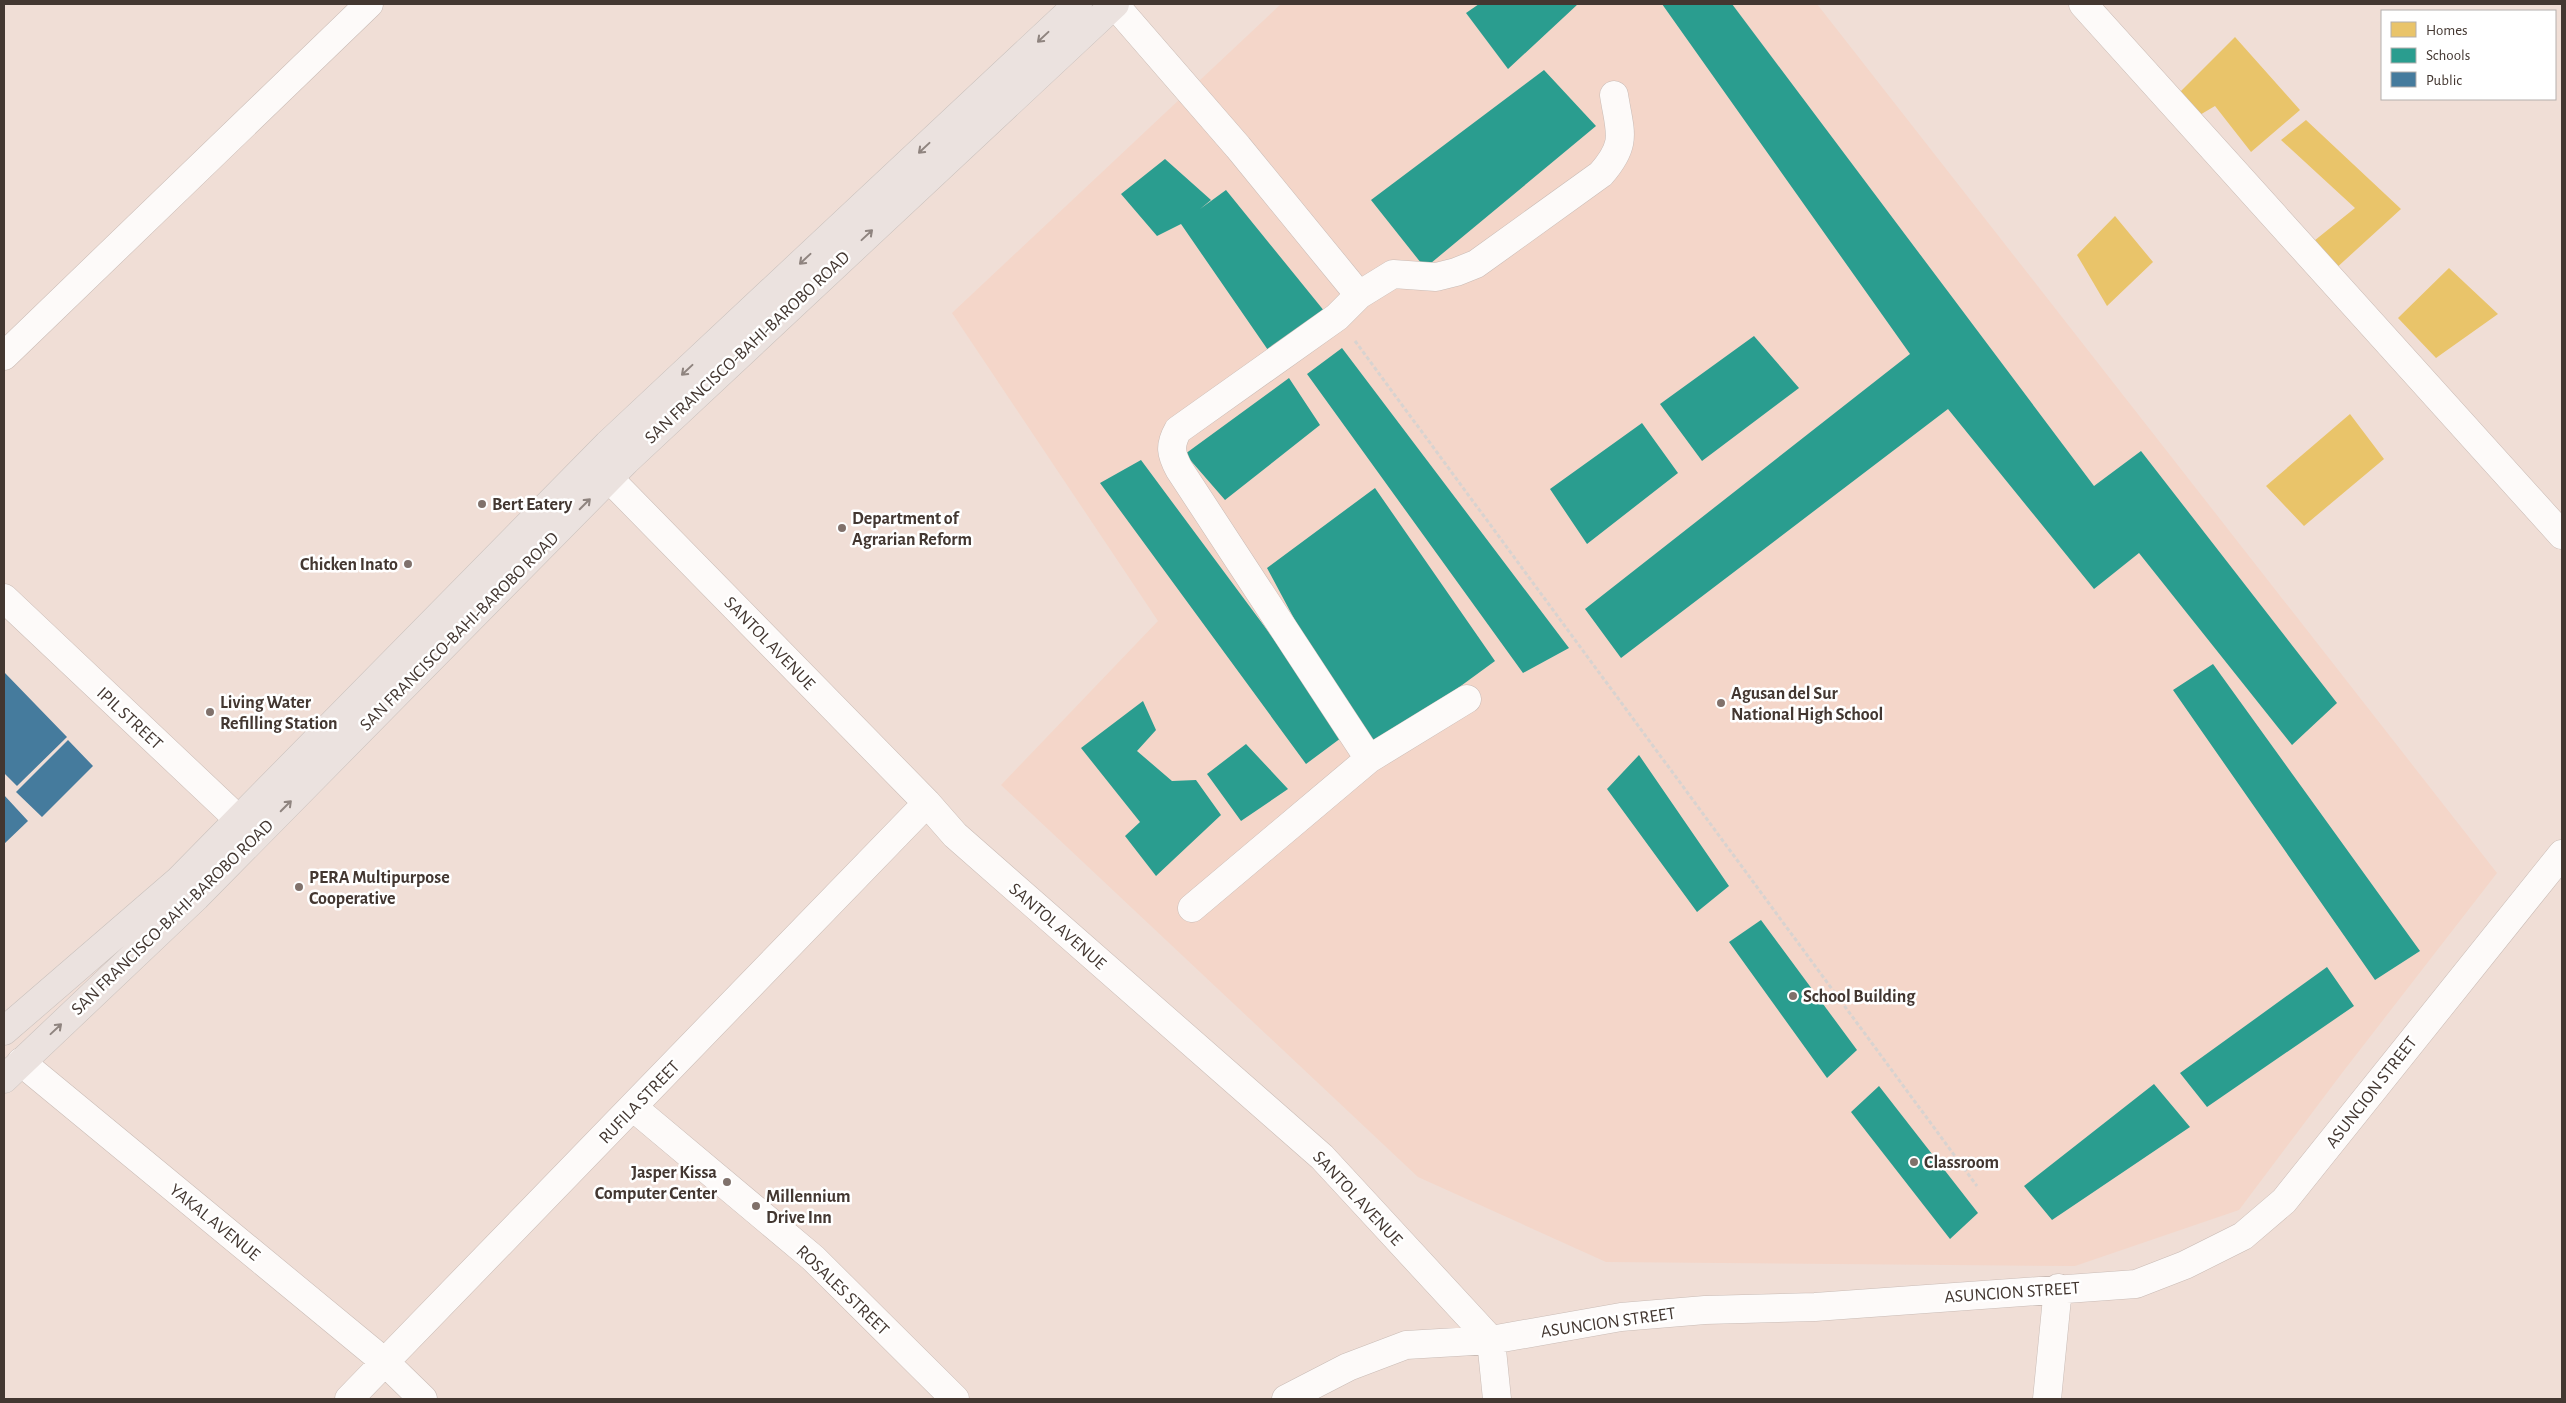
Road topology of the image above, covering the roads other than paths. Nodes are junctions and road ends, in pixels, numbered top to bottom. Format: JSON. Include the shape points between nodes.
{"nodes":[{"id":1,"x":370,"y":4,"type":"edge"},
{"id":2,"x":1078,"y":4,"type":"edge"},
{"id":3,"x":1114,"y":4,"type":"edge"},
{"id":4,"x":2083,"y":4,"type":"edge"},
{"id":5,"x":1614,"y":95,"type":"dead end"},
{"id":6,"x":1359,"y":295,"type":"junction"},
{"id":7,"x":4,"y":356,"type":"edge"},
{"id":8,"x":600,"y":470,"type":"junction"},
{"id":9,"x":2562,"y":535,"type":"edge"},
{"id":10,"x":4,"y":598,"type":"edge"},
{"id":11,"x":1466,"y":699,"type":"dead end"},
{"id":12,"x":1370,"y":759,"type":"junction"},
{"id":13,"x":927,"y":804,"type":"junction"},
{"id":14,"x":248,"y":828,"type":"junction"},
{"id":15,"x":2562,"y":854,"type":"edge"},
{"id":16,"x":1192,"y":908,"type":"dead end"},
{"id":17,"x":4,"y":1031,"type":"edge"},
{"id":18,"x":9,"y":1063,"type":"edge"},
{"id":19,"x":634,"y":1108,"type":"junction"},
{"id":20,"x":2058,"y":1288,"type":"junction"},
{"id":21,"x":1491,"y":1340,"type":"junction"},
{"id":22,"x":386,"y":1363,"type":"junction"},
{"id":23,"x":349,"y":1399,"type":"edge"},
{"id":24,"x":424,"y":1399,"type":"edge"},
{"id":25,"x":955,"y":1399,"type":"edge"},
{"id":26,"x":1286,"y":1399,"type":"edge"},
{"id":27,"x":1497,"y":1399,"type":"edge"},
{"id":28,"x":2047,"y":1399,"type":"edge"}],
"edges":[{"from":1,"to":7,"type":"street"},
{"from":2,"to":8,"type":"main road","name":"SAN FRANCISCO-BAHI-BAROBO ROAD","one_way":true},
{"from":3,"to":6,"type":"street"},
{"from":8,"to":3,"type":"main road","name":"SAN FRANCISCO-BAHI-BAROBO ROAD","one_way":true},
{"from":4,"to":9,"type":"street"},
{"from":5,"to":6,"type":"street","via":[[1621,138],[1616,156],[1601,174],[1476,264],[1436,277],[1393,274]]},
{"from":6,"to":12,"type":"street","via":[[1336,316],[1178,430],[1171,442],[1172,456]]},
{"from":8,"to":13,"type":"street","name":"SANTOL AVENUE"},
{"from":8,"to":14,"type":"main road","name":"SAN FRANCISCO-BAHI-BAROBO ROAD"},
{"from":10,"to":14,"type":"street","name":"IPIL STREET"},
{"from":11,"to":12,"type":"street"},
{"from":12,"to":16,"type":"street"},
{"from":13,"to":19,"type":"street","name":"RUFILA STREET"},
{"from":13,"to":21,"type":"street","name":"SANTOL AVENUE","via":[[955,835],[1322,1157]]},
{"from":14,"to":17,"type":"main road","name":"SAN FRANCISCO-BAHI-BAROBO ROAD","via":[[179,880]]},
{"from":18,"to":14,"type":"main road","name":"SAN FRANCISCO-BAHI-BAROBO ROAD","one_way":true,"via":[[196,898]]},
{"from":15,"to":20,"type":"street","name":"ASUNCION STREET","via":[[2284,1201],[2243,1236],[2186,1265],[2136,1284]]},
{"from":18,"to":22,"type":"street","name":"YAKAL AVENUE"},
{"from":19,"to":22,"type":"street","name":"RUFILA STREET"},
{"from":19,"to":25,"type":"street","name":"ROSALES STREET","via":[[813,1258]]},
{"from":20,"to":21,"type":"street","name":"ASUNCION STREET","via":[[1815,1307],[1705,1310],[1622,1318]]},
{"from":20,"to":28,"type":"street"},
{"from":21,"to":26,"type":"street","name":"ASUNCION STREET","via":[[1406,1345],[1348,1367]]},
{"from":21,"to":27,"type":"street"},
{"from":22,"to":23,"type":"street","name":"RUFILA STREET"},
{"from":22,"to":24,"type":"street","name":"YAKAL AVENUE"}]}
